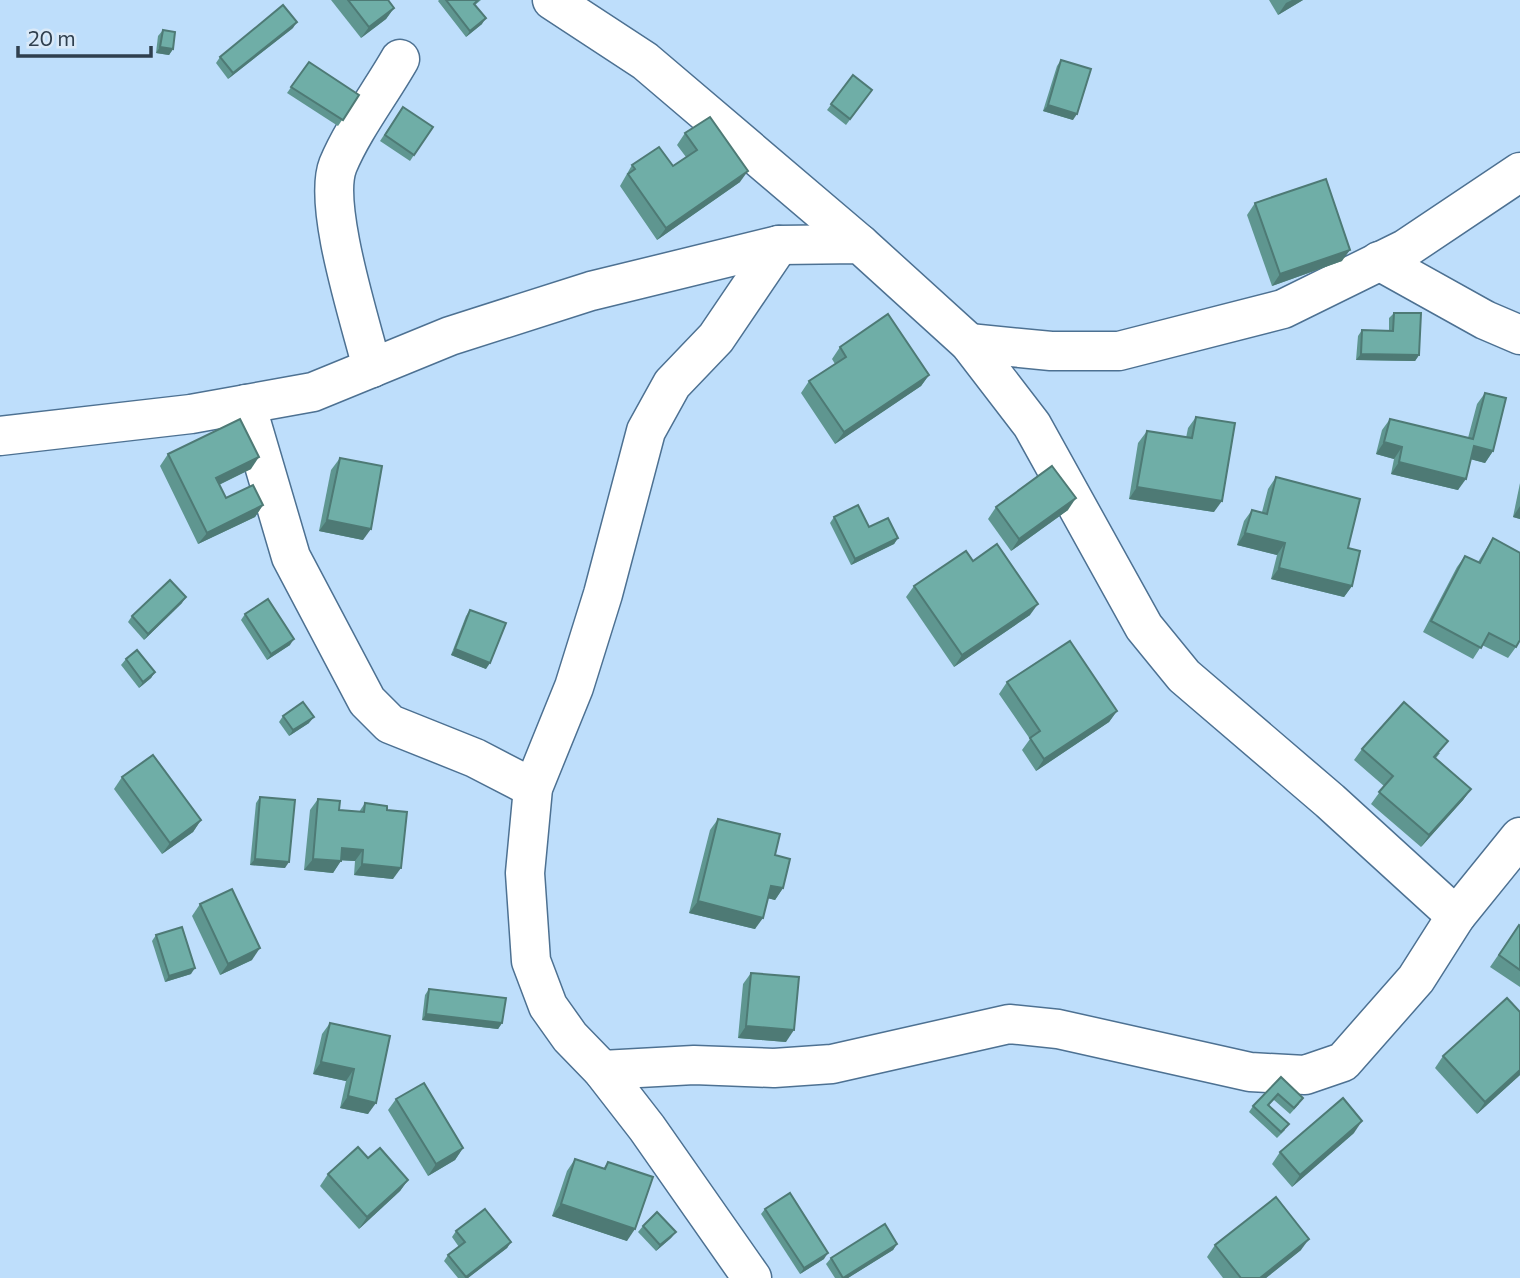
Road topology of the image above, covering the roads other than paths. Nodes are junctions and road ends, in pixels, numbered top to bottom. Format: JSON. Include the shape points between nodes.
{"nodes":[{"id":1,"x":552,"y":0,"type":"edge"},
{"id":2,"x":400,"y":59,"type":"dead end"},
{"id":3,"x":1520,"y":172,"type":"edge"},
{"id":4,"x":860,"y":244,"type":"junction"},
{"id":5,"x":779,"y":245,"type":"junction"},
{"id":6,"x":1379,"y":261,"type":"junction"},
{"id":7,"x":1520,"y":335,"type":"edge"},
{"id":8,"x":969,"y":343,"type":"junction"},
{"id":9,"x":372,"y":368,"type":"junction"},
{"id":10,"x":246,"y":404,"type":"junction"},
{"id":11,"x":0,"y":436,"type":"edge"},
{"id":12,"x":533,"y":788,"type":"junction"},
{"id":13,"x":1520,"y":837,"type":"edge"},
{"id":14,"x":1456,"y":916,"type":"junction"},
{"id":15,"x":602,"y":1070,"type":"junction"},
{"id":16,"x":752,"y":1278,"type":"edge"}],
"edges":[{"from":1,"to":4,"type":"street","via":[[645,61]]},
{"from":2,"to":9,"type":"street","via":[[337,167],[333,197]]},
{"from":3,"to":6,"type":"street"},
{"from":4,"to":5,"type":"street"},
{"from":4,"to":8,"type":"street"},
{"from":5,"to":9,"type":"street","via":[[591,291],[450,336]]},
{"from":5,"to":12,"type":"street","via":[[716,338],[672,384],[646,431],[595,621]]},
{"from":6,"to":7,"type":"street"},
{"from":6,"to":8,"type":"street","via":[[1283,309],[1118,351],[1051,351]]},
{"from":8,"to":14,"type":"street","via":[[1032,425],[1144,627],[1184,676]]},
{"from":9,"to":10,"type":"street","via":[[313,392]]},
{"from":10,"to":11,"type":"street"},
{"from":10,"to":12,"type":"street","via":[[291,557],[368,701],[390,724],[475,758]]},
{"from":12,"to":15,"type":"street","via":[[525,873],[531,961],[548,1006]]},
{"from":13,"to":14,"type":"street"},
{"from":14,"to":15,"type":"street","via":[[1416,979],[1343,1062],[1305,1075],[1250,1072],[1058,1028],[1009,1024],[832,1064]]},
{"from":15,"to":16,"type":"street"}]}
